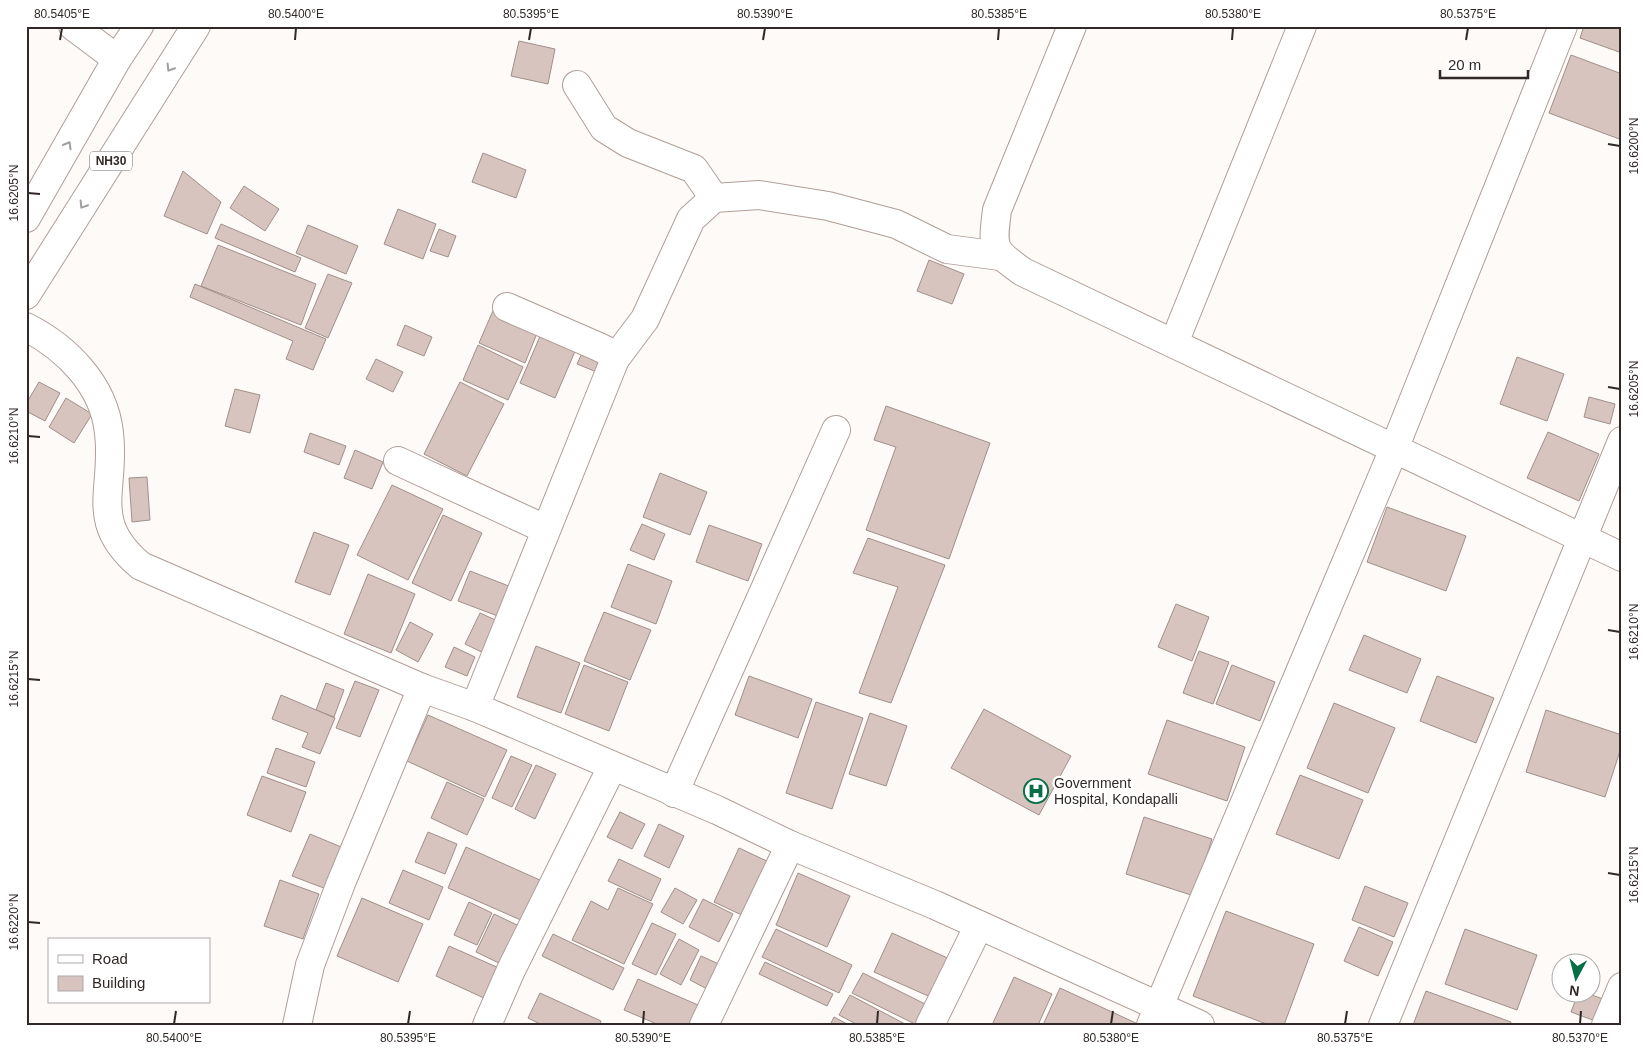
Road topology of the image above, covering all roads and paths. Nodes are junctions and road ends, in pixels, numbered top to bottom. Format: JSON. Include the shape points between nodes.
{"nodes":[{"id":1,"x":73,"y":26,"type":"edge"},
{"id":2,"x":139,"y":26,"type":"edge"},
{"id":3,"x":196,"y":26,"type":"edge"},
{"id":4,"x":1072,"y":26,"type":"edge"},
{"id":5,"x":1302,"y":26,"type":"edge"},
{"id":6,"x":1563,"y":26,"type":"edge"},
{"id":7,"x":117,"y":59,"type":"junction"},
{"id":8,"x":577,"y":85,"type":"dead end"},
{"id":9,"x":714,"y":198,"type":"junction"},
{"id":10,"x":26,"y":218,"type":"edge"},
{"id":11,"x":1000,"y":256,"type":"junction"},
{"id":12,"x":26,"y":295,"type":"edge"},
{"id":13,"x":507,"y":307,"type":"dead end"},
{"id":14,"x":26,"y":327,"type":"edge"},
{"id":15,"x":1174,"y":343,"type":"junction"},
{"id":16,"x":614,"y":359,"type":"junction"},
{"id":17,"x":836,"y":430,"type":"dead end"},
{"id":18,"x":1622,"y":441,"type":"edge"},
{"id":19,"x":1394,"y":449,"type":"junction"},
{"id":20,"x":398,"y":461,"type":"dead end"},
{"id":21,"x":545,"y":529,"type":"junction"},
{"id":22,"x":1582,"y":539,"type":"junction"},
{"id":23,"x":1622,"y":557,"type":"edge"},
{"id":24,"x":422,"y":688,"type":"junction"},
{"id":25,"x":475,"y":707,"type":"junction"},
{"id":26,"x":612,"y":767,"type":"junction"},
{"id":27,"x":674,"y":793,"type":"junction"},
{"id":28,"x":790,"y":845,"type":"junction"},
{"id":29,"x":979,"y":924,"type":"junction"},
{"id":30,"x":1622,"y":987,"type":"edge"},
{"id":31,"x":1156,"y":1015,"type":"edge"},
{"id":32,"x":297,"y":1025,"type":"edge"},
{"id":33,"x":487,"y":1025,"type":"edge"},
{"id":34,"x":704,"y":1025,"type":"edge"},
{"id":35,"x":930,"y":1025,"type":"edge"},
{"id":36,"x":1200,"y":1025,"type":"edge"},
{"id":37,"x":1383,"y":1025,"type":"edge"},
{"id":38,"x":1606,"y":1025,"type":"edge"}],
"edges":[{"from":1,"to":7,"type":"main road"},
{"from":2,"to":7,"type":"main road"},
{"from":3,"to":12,"type":"main road","number":"NH30","one_way":true},
{"from":4,"to":11,"type":"main road","via":[[997,210],[993,239]]},
{"from":5,"to":15,"type":"main road"},
{"from":6,"to":19,"type":"main road"},
{"from":10,"to":7,"type":"main road","one_way":true},
{"from":8,"to":9,"type":"main road","via":[[604,128],[628,143],[694,169]]},
{"from":9,"to":11,"type":"main road","via":[[759,195],[828,206],[896,224],[947,248]]},
{"from":9,"to":16,"type":"main road","via":[[691,219],[645,319]]},
{"from":11,"to":15,"type":"main road","via":[[1023,272]]},
{"from":13,"to":16,"type":"main road","via":[[599,347]]},
{"from":14,"to":24,"type":"main road","via":[[43,336],[74,362],[104,405],[110,434],[107,508],[112,532],[124,551],[150,570]]},
{"from":15,"to":19,"type":"main road"},
{"from":16,"to":21,"type":"main road"},
{"from":17,"to":27,"type":"main road"},
{"from":18,"to":22,"type":"main road"},
{"from":19,"to":22,"type":"main road"},
{"from":19,"to":31,"type":"main road"},
{"from":20,"to":21,"type":"main road"},
{"from":21,"to":25,"type":"main road"},
{"from":22,"to":23,"type":"main road"},
{"from":22,"to":37,"type":"main road"},
{"from":24,"to":25,"type":"main road"},
{"from":24,"to":32,"type":"main road","via":[[310,965]]},
{"from":25,"to":26,"type":"main road"},
{"from":26,"to":27,"type":"main road"},
{"from":26,"to":33,"type":"main road"},
{"from":27,"to":28,"type":"main road"},
{"from":28,"to":29,"type":"main road"},
{"from":28,"to":34,"type":"main road"},
{"from":29,"to":31,"type":"main road"},
{"from":29,"to":35,"type":"main road"},
{"from":30,"to":38,"type":"main road"},
{"from":31,"to":36,"type":"main road"}]}
